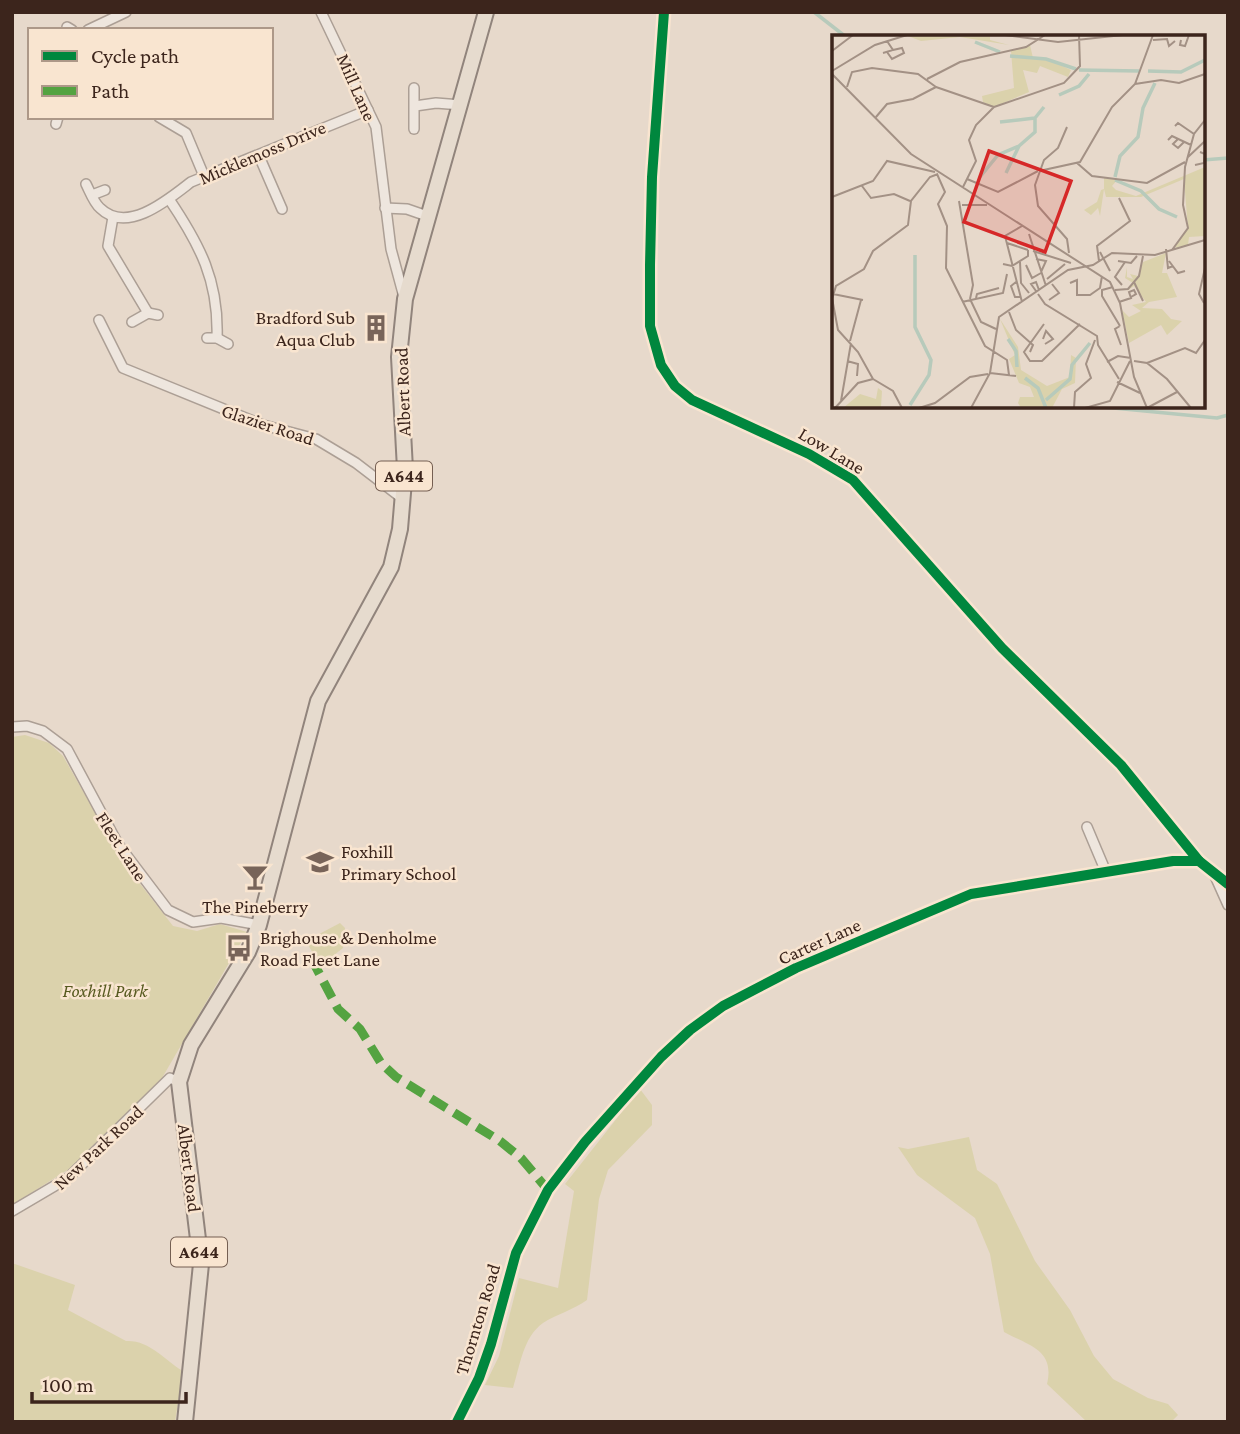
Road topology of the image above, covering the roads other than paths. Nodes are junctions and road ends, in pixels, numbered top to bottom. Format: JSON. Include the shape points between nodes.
{"nodes":[{"id":1,"x":126,"y":12,"type":"edge"},
{"id":2,"x":321,"y":12,"type":"edge"},
{"id":3,"x":486,"y":12,"type":"edge"},
{"id":4,"x":664,"y":12,"type":"edge"},
{"id":5,"x":92,"y":28,"type":"edge"},
{"id":6,"x":414,"y":88,"type":"dead end"},
{"id":7,"x":461,"y":105,"type":"junction"},
{"id":8,"x":415,"y":106,"type":"junction"},
{"id":9,"x":368,"y":110,"type":"junction"},
{"id":10,"x":174,"y":120,"type":"edge"},
{"id":11,"x":414,"y":129,"type":"dead end"},
{"id":12,"x":259,"y":156,"type":"junction"},
{"id":13,"x":204,"y":177,"type":"junction"},
{"id":14,"x":86,"y":184,"type":"dead end"},
{"id":15,"x":105,"y":190,"type":"dead end"},
{"id":16,"x":92,"y":195,"type":"junction"},
{"id":17,"x":169,"y":199,"type":"junction"},
{"id":18,"x":385,"y":208,"type":"junction"},
{"id":19,"x":282,"y":209,"type":"dead end"},
{"id":20,"x":430,"y":216,"type":"junction"},
{"id":21,"x":113,"y":217,"type":"junction"},
{"id":22,"x":405,"y":299,"type":"junction"},
{"id":23,"x":99,"y":320,"type":"dead end"},
{"id":24,"x":132,"y":322,"type":"dead end"},
{"id":25,"x":228,"y":344,"type":"dead end"},
{"id":26,"x":403,"y":499,"type":"junction"},
{"id":27,"x":12,"y":727,"type":"edge"},
{"id":28,"x":1087,"y":827,"type":"dead end"},
{"id":29,"x":1199,"y":861,"type":"junction"},
{"id":30,"x":1106,"y":872,"type":"junction"},
{"id":31,"x":1214,"y":874,"type":"junction"},
{"id":32,"x":1228,"y":884,"type":"edge"},
{"id":33,"x":1228,"y":905,"type":"edge"},
{"id":34,"x":259,"y":925,"type":"junction"},
{"id":35,"x":178,"y":1082,"type":"junction"},
{"id":36,"x":12,"y":1212,"type":"edge"},
{"id":37,"x":529,"y":1225,"type":"joint"},
{"id":38,"x":185,"y":1422,"type":"edge"},
{"id":39,"x":457,"y":1422,"type":"edge"}],
"edges":[{"from":1,"to":5,"type":"street"},
{"from":2,"to":9,"type":"street","name":"Mill Lane"},
{"from":3,"to":7,"type":"main road","name":"Albert Road","number":"A644"},
{"from":4,"to":29,"type":"street","name":"Low Lane","via":[[650,265],[650,326],[661,365],[692,400],[809,454],[853,480],[1002,648],[1121,765]]},
{"from":6,"to":8,"type":"street"},
{"from":7,"to":8,"type":"street"},
{"from":7,"to":20,"type":"main road","name":"Albert Road","number":"A644"},
{"from":8,"to":11,"type":"street"},
{"from":9,"to":12,"type":"street","name":"Micklemoss Drive"},
{"from":9,"to":18,"type":"street","name":"Mill Lane","via":[[376,127]]},
{"from":10,"to":13,"type":"street","via":[[186,133]]},
{"from":12,"to":13,"type":"street","name":"Micklemoss Drive"},
{"from":12,"to":19,"type":"street"},
{"from":13,"to":17,"type":"street","name":"Micklemoss Drive"},
{"from":14,"to":16,"type":"street"},
{"from":15,"to":16,"type":"street"},
{"from":16,"to":21,"type":"street","via":[[99,208]]},
{"from":17,"to":21,"type":"street","name":"Micklemoss Drive","via":[[139,215]]},
{"from":17,"to":25,"type":"street","via":[[212,274],[218,314],[212,338]]},
{"from":18,"to":20,"type":"street"},
{"from":18,"to":22,"type":"street","name":"Mill Lane","via":[[393,261]]},
{"from":20,"to":22,"type":"main road","name":"Albert Road","number":"A644"},
{"from":21,"to":24,"type":"street","via":[[108,246],[153,314]]},
{"from":22,"to":26,"type":"main road","name":"Albert Road","number":"A644","via":[[399,358]]},
{"from":23,"to":26,"type":"street","name":"Glazier Road","via":[[123,368],[262,425],[316,439]]},
{"from":26,"to":34,"type":"main road","name":"Albert Road","number":"A644","via":[[391,567],[318,701]]},
{"from":27,"to":34,"type":"street","name":"Fleet Lane","via":[[43,731],[66,749],[118,844],[169,910],[194,922],[221,918]]},
{"from":28,"to":30,"type":"street"},
{"from":29,"to":30,"type":"street","name":"Carter Lane"},
{"from":29,"to":31,"type":"street"},
{"from":30,"to":37,"type":"street","name":"Carter Lane","via":[[971,894],[796,968],[723,1006],[661,1057],[593,1133],[548,1190]]},
{"from":31,"to":32,"type":"street"},
{"from":31,"to":33,"type":"street"},
{"from":34,"to":35,"type":"main road","number":"A644","via":[[248,952],[191,1045]]},
{"from":35,"to":36,"type":"street","name":"New Park Road","via":[[170,1078],[68,1178]]},
{"from":35,"to":38,"type":"main road","name":"Albert Road","number":"A644","via":[[201,1264]]},
{"from":37,"to":39,"type":"street","name":"Thornton Road","via":[[516,1253],[479,1378]]}]}
